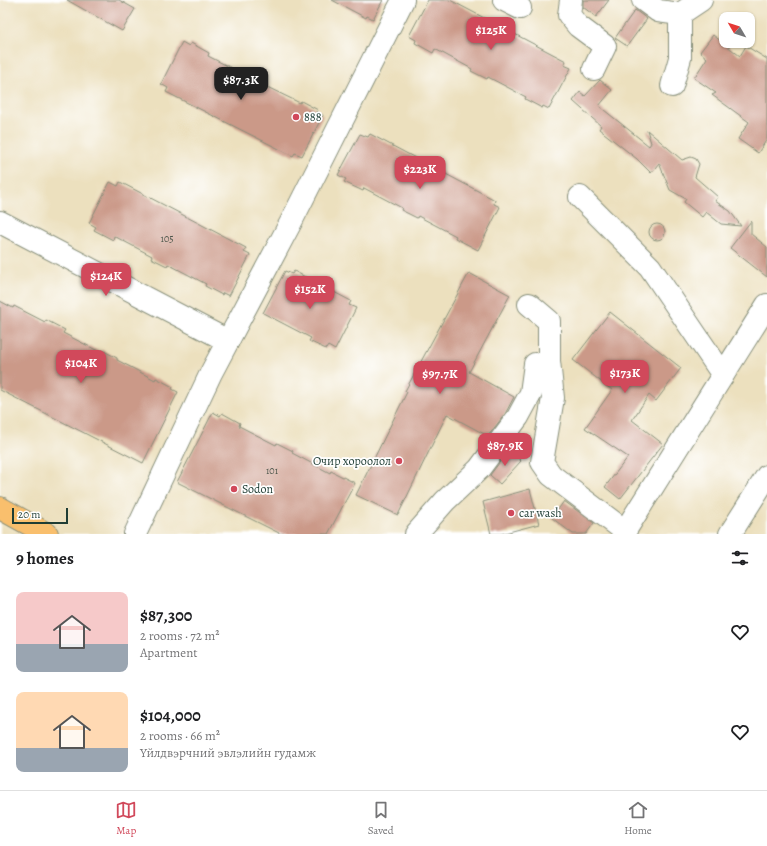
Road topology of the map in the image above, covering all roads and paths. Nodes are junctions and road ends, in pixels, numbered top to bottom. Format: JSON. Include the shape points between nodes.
{"nodes":[{"id":1,"x":403,"y":0,"type":"edge"},
{"id":2,"x":571,"y":0,"type":"edge"},
{"id":3,"x":644,"y":0,"type":"edge"},
{"id":4,"x":701,"y":0,"type":"edge"},
{"id":5,"x":680,"y":14,"type":"junction"},
{"id":6,"x":594,"y":69,"type":"dead end"},
{"id":7,"x":672,"y":86,"type":"dead end"},
{"id":8,"x":580,"y":197,"type":"dead end"},
{"id":9,"x":0,"y":222,"type":"edge"},
{"id":10,"x":529,"y":304,"type":"dead end"},
{"id":11,"x":767,"y":305,"type":"edge"},
{"id":12,"x":228,"y":341,"type":"junction"},
{"id":13,"x":536,"y":364,"type":"dead end"},
{"id":14,"x":723,"y":375,"type":"junction"},
{"id":15,"x":767,"y":476,"type":"edge"},
{"id":16,"x":0,"y":508,"type":"edge"},
{"id":17,"x":625,"y":533,"type":"edge"},
{"id":18,"x":47,"y":534,"type":"edge"},
{"id":19,"x":135,"y":534,"type":"edge"},
{"id":20,"x":416,"y":534,"type":"edge"},
{"id":21,"x":730,"y":534,"type":"edge"}],
"edges":[{"from":1,"to":12,"type":"street"},
{"from":2,"to":6,"type":"street","via":[[570,15],[578,26],[605,46]]},
{"from":3,"to":5,"type":"street","via":[[658,11]]},
{"from":4,"to":5,"type":"street"},
{"from":5,"to":7,"type":"street","via":[[680,58]]},
{"from":8,"to":14,"type":"street","via":[[650,267]]},
{"from":9,"to":12,"type":"street"},
{"from":10,"to":17,"type":"street","via":[[549,321],[549,361],[553,398],[542,462],[551,475]]},
{"from":11,"to":14,"type":"street"},
{"from":12,"to":19,"type":"street"},
{"from":13,"to":20,"type":"street","via":[[531,394],[518,417],[479,469],[445,501]]},
{"from":14,"to":17,"type":"street"},
{"from":15,"to":21,"type":"street"},
{"from":16,"to":18,"type":"main road"}]}
